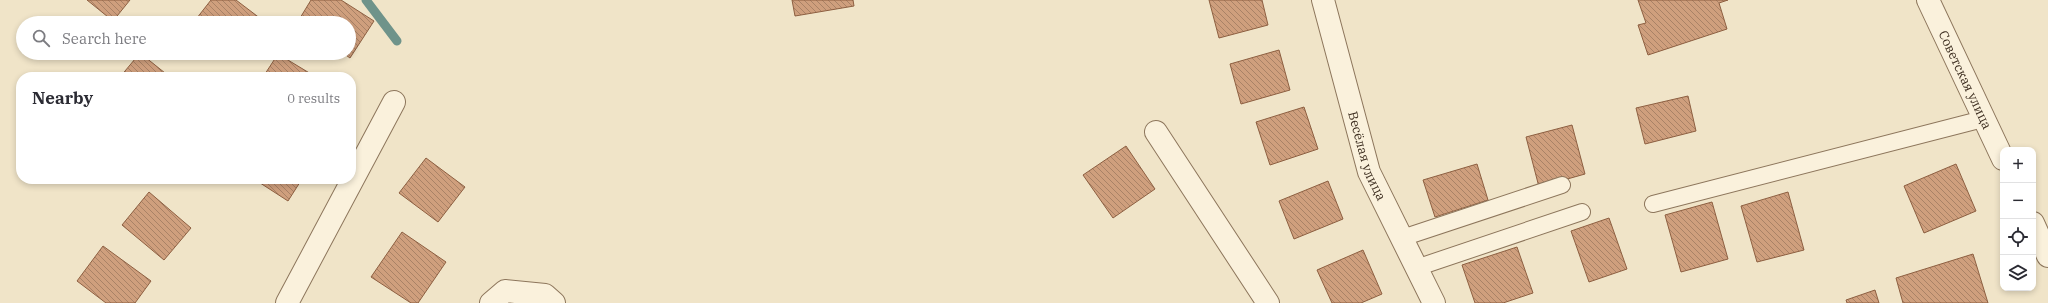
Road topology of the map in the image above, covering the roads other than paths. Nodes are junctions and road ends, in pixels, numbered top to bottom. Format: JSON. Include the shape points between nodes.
{"nodes":[{"id":1,"x":1322,"y":0,"type":"edge"},
{"id":2,"x":1928,"y":0,"type":"edge"},
{"id":3,"x":394,"y":102,"type":"dead end"},
{"id":4,"x":1983,"y":119,"type":"junction"},
{"id":5,"x":1156,"y":132,"type":"dead end"},
{"id":6,"x":2000,"y":153,"type":"edge"},
{"id":7,"x":356,"y":173,"type":"edge"},
{"id":8,"x":350,"y":184,"type":"edge"},
{"id":9,"x":1562,"y":185,"type":"dead end"},
{"id":10,"x":1653,"y":204,"type":"dead end"},
{"id":11,"x":1582,"y":212,"type":"dead end"},
{"id":12,"x":2036,"y":230,"type":"edge"},
{"id":13,"x":1402,"y":238,"type":"junction"},
{"id":14,"x":2048,"y":256,"type":"edge"},
{"id":15,"x":1416,"y":268,"type":"junction"},
{"id":16,"x":287,"y":303,"type":"edge"},
{"id":17,"x":491,"y":303,"type":"edge"},
{"id":18,"x":554,"y":303,"type":"edge"},
{"id":19,"x":1268,"y":303,"type":"edge"},
{"id":20,"x":1434,"y":303,"type":"edge"}],
"edges":[{"from":1,"to":13,"type":"street","name":"Весёлая улица","via":[[1369,172]]},
{"from":2,"to":4,"type":"street","name":"Советская улица"},
{"from":3,"to":7,"type":"street"},
{"from":4,"to":6,"type":"street","name":"Советская улица"},
{"from":4,"to":10,"type":"lane"},
{"from":5,"to":19,"type":"street"},
{"from":8,"to":16,"type":"street"},
{"from":9,"to":13,"type":"lane"},
{"from":11,"to":15,"type":"lane"},
{"from":12,"to":14,"type":"street"},
{"from":13,"to":15,"type":"street","name":"Весёлая улица"},
{"from":15,"to":20,"type":"street","name":"Весёлая улица"},
{"from":17,"to":18,"type":"street","via":[[505,291],[545,295]]}]}
